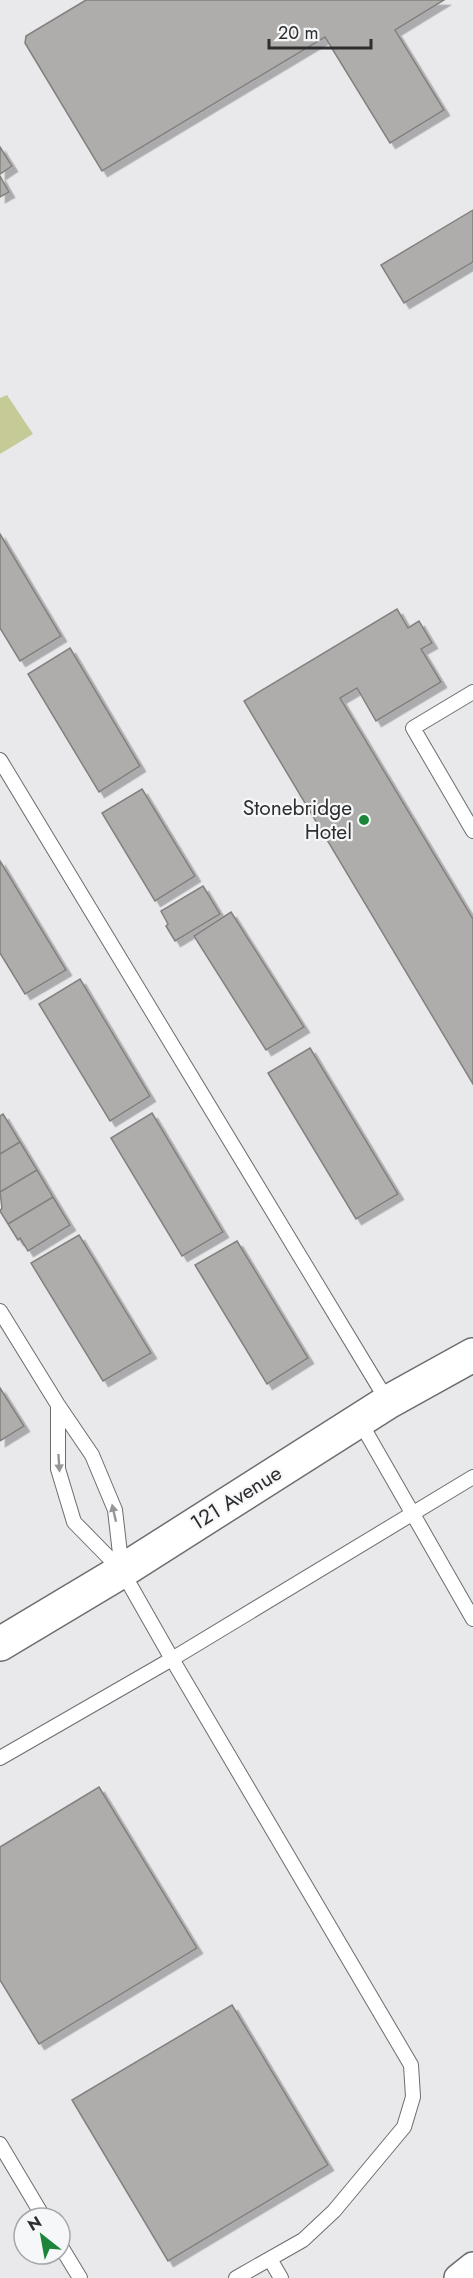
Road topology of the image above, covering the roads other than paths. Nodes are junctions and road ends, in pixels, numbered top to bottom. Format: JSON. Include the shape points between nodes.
{"nodes":[{"id":1,"x":473,"y":692,"type":"edge"},
{"id":2,"x":0,"y":760,"type":"edge"},
{"id":3,"x":469,"y":813,"type":"edge"},
{"id":4,"x":473,"y":831,"type":"edge"},
{"id":5,"x":0,"y":1311,"type":"edge"},
{"id":6,"x":473,"y":1355,"type":"edge"},
{"id":7,"x":388,"y":1402,"type":"junction"},
{"id":8,"x":58,"y":1405,"type":"junction"},
{"id":9,"x":359,"y":1420,"type":"junction"},
{"id":10,"x":473,"y":1477,"type":"edge"},
{"id":11,"x":411,"y":1513,"type":"junction"},
{"id":12,"x":122,"y":1571,"type":"junction"},
{"id":13,"x":473,"y":1619,"type":"edge"},
{"id":14,"x":0,"y":1644,"type":"edge"},
{"id":15,"x":172,"y":1659,"type":"junction"},
{"id":16,"x":0,"y":1758,"type":"edge"},
{"id":17,"x":0,"y":2144,"type":"edge"},
{"id":18,"x":37,"y":2206,"type":"edge"},
{"id":19,"x":270,"y":2259,"type":"junction"},
{"id":20,"x":72,"y":2265,"type":"edge"},
{"id":21,"x":473,"y":2266,"type":"edge"},
{"id":22,"x":80,"y":2278,"type":"edge"},
{"id":23,"x":236,"y":2278,"type":"edge"},
{"id":24,"x":281,"y":2278,"type":"edge"},
{"id":25,"x":458,"y":2278,"type":"edge"}],
"edges":[{"from":1,"to":3,"type":"lane","via":[[413,728]]},
{"from":2,"to":7,"type":"lane"},
{"from":3,"to":4,"type":"lane"},
{"from":5,"to":8,"type":"lane"},
{"from":6,"to":7,"type":"street","name":"121 Avenue"},
{"from":7,"to":9,"type":"street","name":"121 Avenue"},
{"from":12,"to":8,"type":"lane","one_way":true,"via":[[115,1510],[92,1455]]},
{"from":8,"to":12,"type":"lane","one_way":true,"via":[[58,1469],[75,1522]]},
{"from":9,"to":11,"type":"lane"},
{"from":9,"to":12,"type":"street","name":"121 Avenue"},
{"from":10,"to":11,"type":"lane"},
{"from":11,"to":13,"type":"lane"},
{"from":11,"to":15,"type":"lane"},
{"from":12,"to":14,"type":"street","name":"121 Avenue"},
{"from":12,"to":15,"type":"lane"},
{"from":15,"to":16,"type":"lane"},
{"from":15,"to":19,"type":"lane","via":[[411,2065],[413,2097],[404,2127],[334,2211],[303,2240]]},
{"from":17,"to":18,"type":"lane"},
{"from":19,"to":23,"type":"lane"},
{"from":19,"to":24,"type":"lane"},
{"from":20,"to":22,"type":"lane"},
{"from":21,"to":25,"type":"street"}]}
